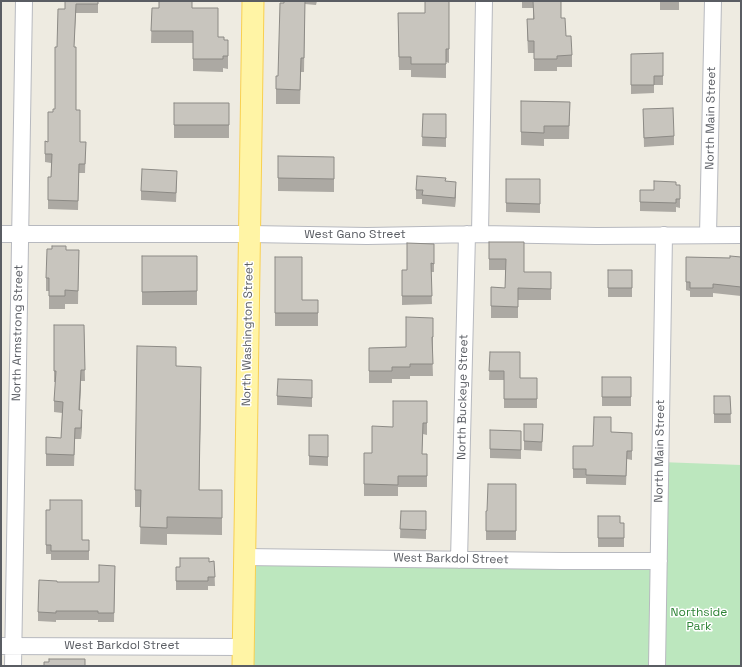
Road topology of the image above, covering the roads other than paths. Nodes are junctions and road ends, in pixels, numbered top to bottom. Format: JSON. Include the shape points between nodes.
{"nodes":[{"id":1,"x":24,"y":1,"type":"edge"},
{"id":2,"x":253,"y":1,"type":"edge"},
{"id":3,"x":484,"y":1,"type":"edge"},
{"id":4,"x":713,"y":1,"type":"edge"},
{"id":5,"x":1,"y":234,"type":"edge"},
{"id":6,"x":20,"y":234,"type":"junction"},
{"id":7,"x":250,"y":234,"type":"junction"},
{"id":8,"x":473,"y":234,"type":"junction"},
{"id":9,"x":664,"y":235,"type":"junction"},
{"id":10,"x":708,"y":235,"type":"junction"},
{"id":11,"x":741,"y":235,"type":"edge"},
{"id":12,"x":244,"y":557,"type":"junction"},
{"id":13,"x":459,"y":560,"type":"junction"},
{"id":14,"x":658,"y":561,"type":"junction"},
{"id":15,"x":7,"y":646,"type":"edge"},
{"id":16,"x":243,"y":656,"type":"edge"},
{"id":17,"x":13,"y":666,"type":"edge"},
{"id":18,"x":657,"y":666,"type":"edge"}],
"edges":[{"from":1,"to":6,"type":"street","name":"North Armstrong Street"},
{"from":2,"to":7,"type":"main road","name":"North Washington Street"},
{"from":3,"to":8,"type":"street","name":"North Buckeye Street"},
{"from":4,"to":10,"type":"street","name":"North Main Street"},
{"from":5,"to":6,"type":"street","name":"West Gano Street"},
{"from":6,"to":7,"type":"street","name":"West Gano Street"},
{"from":6,"to":15,"type":"street","name":"North Armstrong Street"},
{"from":7,"to":8,"type":"street","name":"West Gano Street"},
{"from":7,"to":12,"type":"main road","name":"North Washington Street"},
{"from":8,"to":9,"type":"street","name":"West Gano Street"},
{"from":8,"to":13,"type":"street","name":"North Buckeye Street"},
{"from":9,"to":10,"type":"street","name":"West Gano Street"},
{"from":9,"to":14,"type":"street","name":"North Main Street"},
{"from":10,"to":11,"type":"street","name":"West Gano Street"},
{"from":12,"to":13,"type":"street","name":"West Barkdol Street"},
{"from":12,"to":16,"type":"main road","name":"North Washington Street"},
{"from":13,"to":14,"type":"street","name":"West Barkdol Street"},
{"from":14,"to":18,"type":"street","name":"North Main Street"},
{"from":15,"to":16,"type":"street","name":"West Barkdol Street"},
{"from":15,"to":17,"type":"street","name":"North Armstrong Street"}]}
